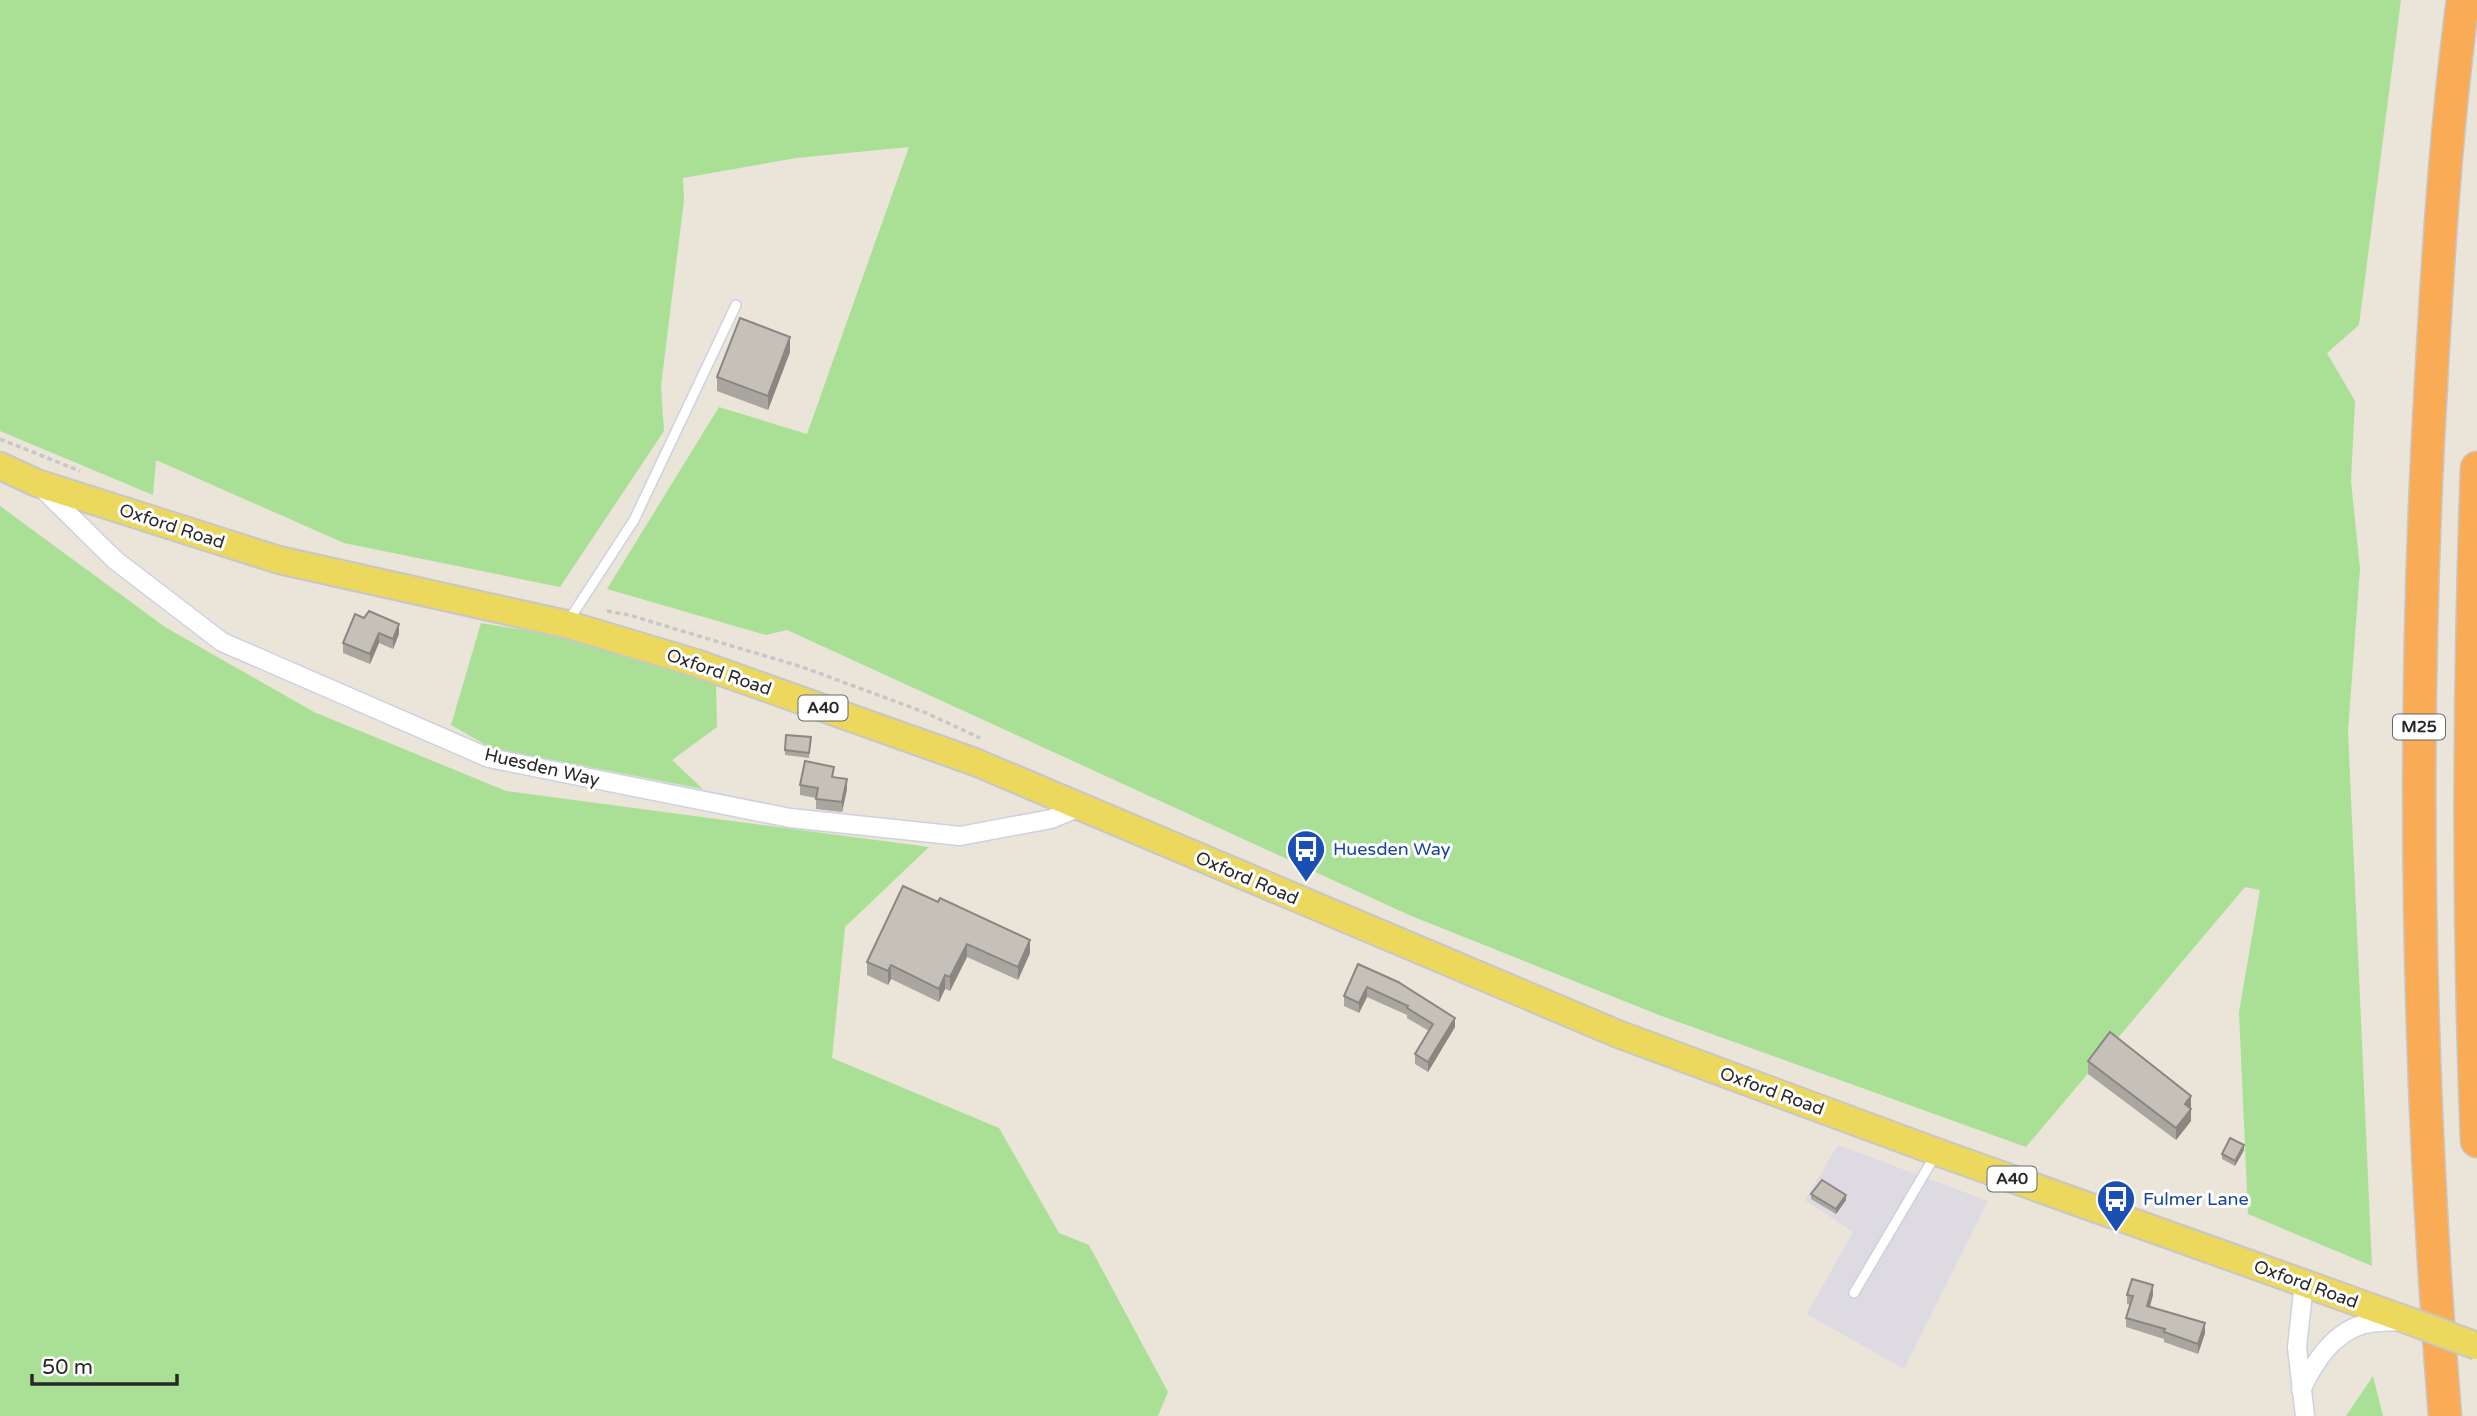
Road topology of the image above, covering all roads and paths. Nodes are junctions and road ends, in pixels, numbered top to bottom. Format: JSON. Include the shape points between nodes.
{"nodes":[{"id":1,"x":2463,"y":0,"type":"edge"},
{"id":2,"x":736,"y":305,"type":"dead end"},
{"id":3,"x":0,"y":466,"type":"edge"},
{"id":4,"x":2477,"y":468,"type":"edge"},
{"id":5,"x":37,"y":483,"type":"junction"},
{"id":6,"x":566,"y":624,"type":"junction"},
{"id":7,"x":1080,"y":807,"type":"junction"},
{"id":8,"x":2477,"y":1141,"type":"edge"},
{"id":9,"x":1937,"y":1152,"type":"junction"},
{"id":10,"x":2304,"y":1283,"type":"junction"},
{"id":11,"x":1854,"y":1293,"type":"dead end"},
{"id":12,"x":2407,"y":1320,"type":"junction"},
{"id":13,"x":2477,"y":1346,"type":"edge"},
{"id":14,"x":2301,"y":1390,"type":"junction"},
{"id":15,"x":2305,"y":1416,"type":"edge"},
{"id":16,"x":2445,"y":1416,"type":"edge"}],
"edges":[{"from":1,"to":16,"type":"highway","number":"M25","via":[[2436,299],[2421,575],[2419,717],[2421,1001]]},
{"from":2,"to":6,"type":"lane","via":[[634,520]]},
{"from":3,"to":5,"type":"main road","name":"Oxford Road","number":"A40"},
{"from":4,"to":8,"type":"highway","number":"M25","via":[[2470,717]]},
{"from":5,"to":6,"type":"main road","name":"Oxford Road","number":"A40","via":[[279,560]]},
{"from":5,"to":7,"type":"street","name":"Huesden Way","via":[[115,560],[222,642],[489,758],[790,818],[960,836],[1051,820]]},
{"from":6,"to":7,"type":"main road","name":"Oxford Road","number":"A40","via":[[696,663],[963,757]]},
{"from":7,"to":9,"type":"main road","name":"Oxford Road","number":"A40","via":[[1618,1034]]},
{"from":9,"to":10,"type":"main road","name":"Oxford Road","number":"A40"},
{"from":9,"to":11,"type":"lane"},
{"from":10,"to":12,"type":"main road","name":"Oxford Road","number":"A40"},
{"from":10,"to":14,"type":"street","via":[[2297,1348]]},
{"from":12,"to":13,"type":"main road","name":"Oxford Road","number":"A40","bridge":true},
{"from":12,"to":14,"type":"street","via":[[2360,1325],[2343,1335],[2326,1348]]},
{"from":14,"to":15,"type":"street"}]}
